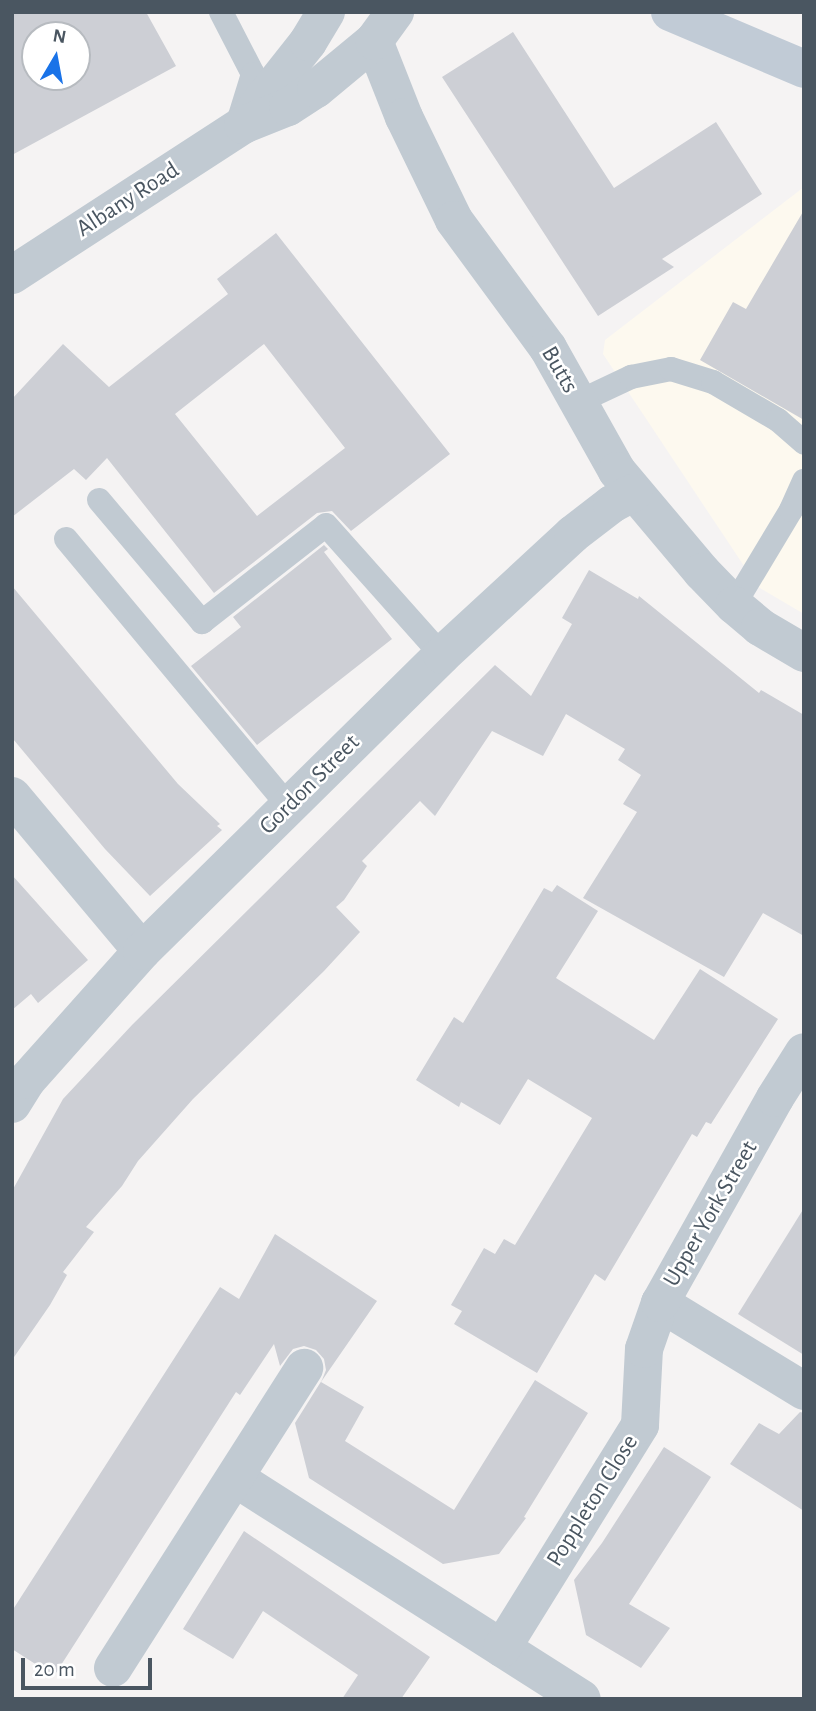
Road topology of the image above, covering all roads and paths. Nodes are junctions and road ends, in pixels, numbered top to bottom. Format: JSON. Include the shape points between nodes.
{"nodes":[{"id":1,"x":221,"y":12,"type":"edge"},
{"id":2,"x":326,"y":12,"type":"edge"},
{"id":3,"x":670,"y":12,"type":"edge"},
{"id":4,"x":385,"y":26,"type":"edge"},
{"id":5,"x":804,"y":69,"type":"edge"},
{"id":6,"x":239,"y":128,"type":"junction"},
{"id":7,"x":12,"y":275,"type":"edge"},
{"id":8,"x":578,"y":402,"type":"junction"},
{"id":9,"x":804,"y":443,"type":"edge"},
{"id":10,"x":804,"y":481,"type":"edge"},
{"id":11,"x":633,"y":493,"type":"junction"},
{"id":12,"x":99,"y":500,"type":"dead end"},
{"id":13,"x":66,"y":539,"type":"dead end"},
{"id":14,"x":734,"y":605,"type":"junction"},
{"id":15,"x":804,"y":653,"type":"edge"},
{"id":16,"x":442,"y":655,"type":"junction"},
{"id":17,"x":12,"y":796,"type":"edge"},
{"id":18,"x":289,"y":807,"type":"junction"},
{"id":19,"x":142,"y":951,"type":"junction"},
{"id":20,"x":804,"y":1052,"type":"edge"},
{"id":21,"x":17,"y":1085,"type":"edge"},
{"id":22,"x":660,"y":1303,"type":"junction"},
{"id":23,"x":304,"y":1368,"type":"dead end"},
{"id":24,"x":804,"y":1391,"type":"edge"},
{"id":25,"x":235,"y":1478,"type":"junction"},
{"id":26,"x":502,"y":1648,"type":"junction"},
{"id":27,"x":113,"y":1668,"type":"dead end"},
{"id":28,"x":582,"y":1699,"type":"edge"}],
"edges":[{"from":1,"to":6,"type":"lane","via":[[253,74]]},
{"from":2,"to":6,"type":"street","name":"Albany Road","via":[[308,42]]},
{"from":3,"to":5,"type":"main road"},
{"from":4,"to":6,"type":"street","name":"Albany Road","via":[[316,89]]},
{"from":4,"to":8,"type":"street","name":"Butts","via":[[404,117],[454,220],[548,348]]},
{"from":6,"to":7,"type":"street","name":"Albany Road"},
{"from":8,"to":9,"type":"lane","via":[[631,377],[671,369],[713,382],[778,419]]},
{"from":8,"to":11,"type":"street","name":"Butts"},
{"from":10,"to":14,"type":"lane"},
{"from":11,"to":14,"type":"street","name":"Butts"},
{"from":11,"to":16,"type":"street","name":"Gordon Street","via":[[573,534]]},
{"from":12,"to":16,"type":"lane","via":[[202,622],[326,525]]},
{"from":13,"to":18,"type":"lane"},
{"from":14,"to":15,"type":"street","name":"Butts"},
{"from":16,"to":18,"type":"street","name":"Gordon Street"},
{"from":17,"to":19,"type":"street"},
{"from":18,"to":19,"type":"street","name":"Gordon Street"},
{"from":19,"to":21,"type":"street","name":"Gordon Street"},
{"from":20,"to":22,"type":"street","name":"Upper York Street"},
{"from":22,"to":24,"type":"street","name":"Upper York Street"},
{"from":22,"to":26,"type":"street","name":"Poppleton Close","via":[[645,1349],[640,1426]]},
{"from":23,"to":25,"type":"street"},
{"from":25,"to":26,"type":"street"},
{"from":25,"to":27,"type":"street"},
{"from":26,"to":28,"type":"street"}]}
